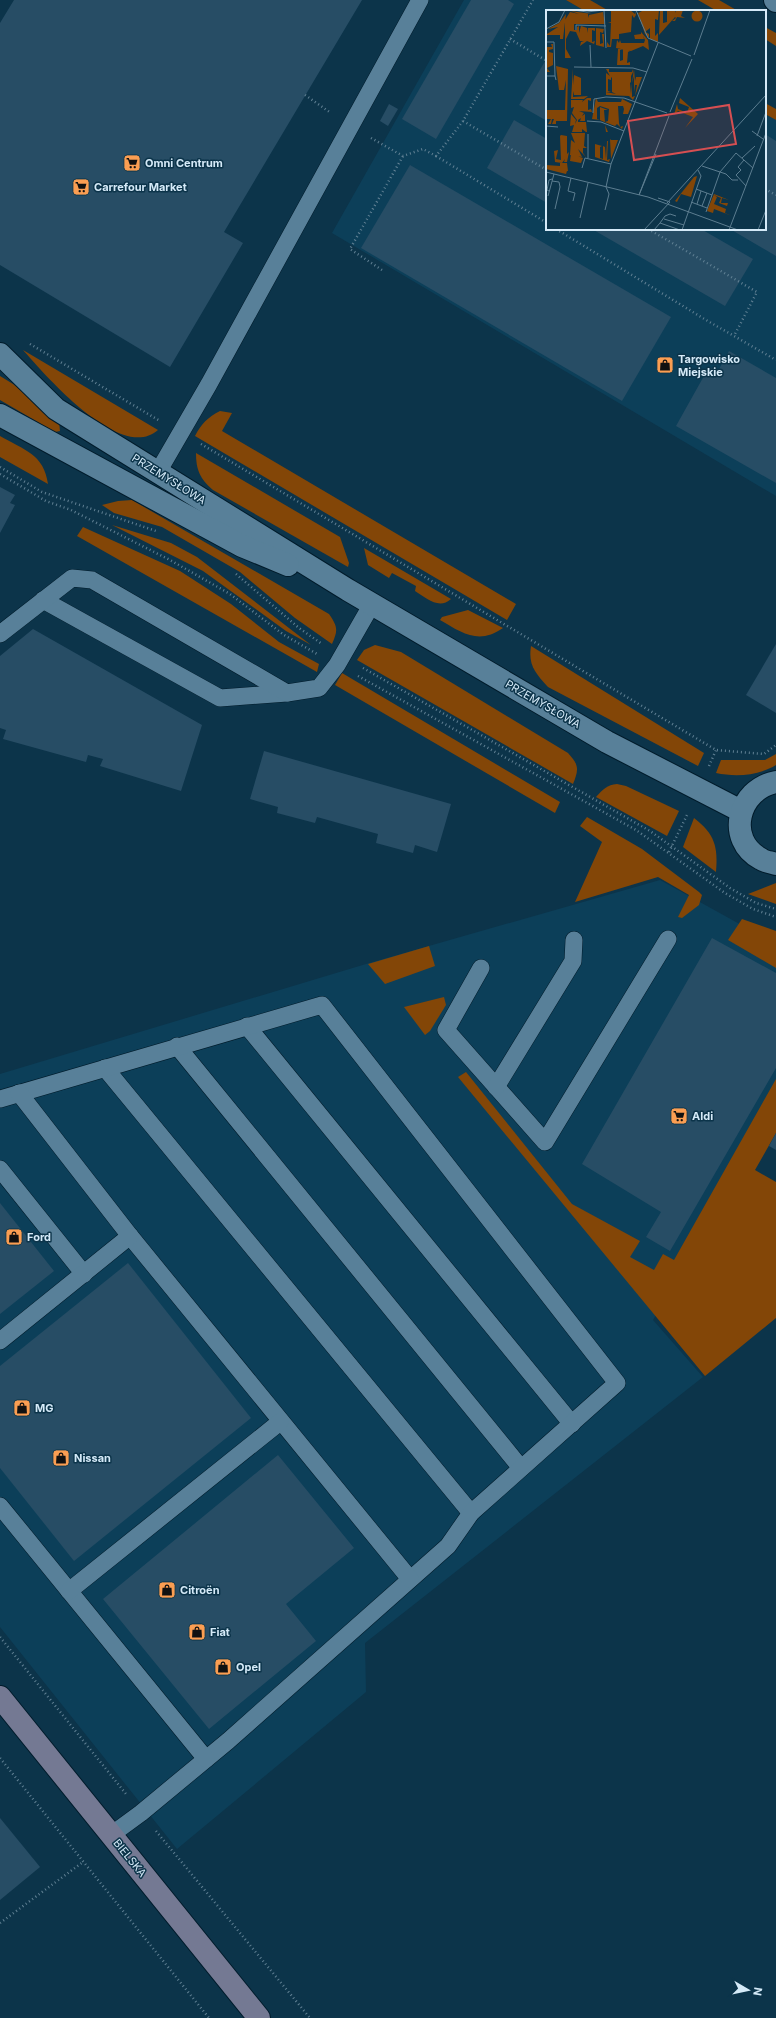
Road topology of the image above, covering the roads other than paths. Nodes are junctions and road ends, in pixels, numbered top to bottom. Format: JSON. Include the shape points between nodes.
{"nodes":[{"id":1,"x":420,"y":0,"type":"edge"},
{"id":2,"x":0,"y":354,"type":"edge"},
{"id":3,"x":0,"y":415,"type":"edge"},
{"id":4,"x":158,"y":472,"type":"junction"},
{"id":5,"x":348,"y":590,"type":"junction"},
{"id":6,"x":43,"y":600,"type":"junction"},
{"id":7,"x":372,"y":604,"type":"junction"},
{"id":8,"x":0,"y":634,"type":"edge"},
{"id":9,"x":287,"y":693,"type":"junction"},
{"id":10,"x":776,"y":782,"type":"edge"},
{"id":11,"x":741,"y":811,"type":"junction"},
{"id":12,"x":776,"y":864,"type":"edge"},
{"id":13,"x":668,"y":939,"type":"dead end"},
{"id":14,"x":574,"y":940,"type":"dead end"},
{"id":15,"x":481,"y":968,"type":"dead end"},
{"id":16,"x":247,"y":1026,"type":"junction"},
{"id":17,"x":178,"y":1046,"type":"junction"},
{"id":18,"x":104,"y":1068,"type":"junction"},
{"id":19,"x":496,"y":1087,"type":"junction"},
{"id":20,"x":19,"y":1093,"type":"junction"},
{"id":21,"x":0,"y":1099,"type":"edge"},
{"id":22,"x":0,"y":1169,"type":"edge"},
{"id":23,"x":130,"y":1236,"type":"junction"},
{"id":24,"x":84,"y":1274,"type":"junction"},
{"id":25,"x":0,"y":1341,"type":"edge"},
{"id":26,"x":280,"y":1422,"type":"junction"},
{"id":27,"x":572,"y":1424,"type":"junction"},
{"id":28,"x":521,"y":1468,"type":"junction"},
{"id":29,"x":0,"y":1506,"type":"edge"},
{"id":30,"x":471,"y":1512,"type":"junction"},
{"id":31,"x":410,"y":1579,"type":"junction"},
{"id":32,"x":69,"y":1591,"type":"junction"},
{"id":33,"x":0,"y":1697,"type":"edge"},
{"id":34,"x":206,"y":1759,"type":"junction"},
{"id":35,"x":111,"y":1834,"type":"junction"},
{"id":36,"x":259,"y":2018,"type":"edge"}],
"edges":[{"from":1,"to":4,"type":"lane"},
{"from":2,"to":4,"type":"street","name":"PRZEMYSŁOWA","via":[[56,409]]},
{"from":3,"to":5,"type":"street","name":"PRZEMYSŁOWA","via":[[242,546]]},
{"from":4,"to":5,"type":"street","name":"PRZEMYSŁOWA"},
{"from":5,"to":7,"type":"street","name":"PRZEMYSŁOWA"},
{"from":6,"to":8,"type":"lane"},
{"from":6,"to":9,"type":"lane","via":[[220,698]]},
{"from":6,"to":9,"type":"lane","via":[[72,578],[92,580]]},
{"from":7,"to":9,"type":"lane","via":[[319,688]]},
{"from":7,"to":11,"type":"street","name":"PRZEMYSŁOWA","via":[[607,742]]},
{"from":10,"to":11,"type":"street","via":[[765,784],[750,795]]},
{"from":11,"to":12,"type":"street","via":[[740,830],[747,847],[761,859]]},
{"from":13,"to":19,"type":"lane","via":[[545,1142]]},
{"from":14,"to":19,"type":"lane","via":[[573,961]]},
{"from":15,"to":19,"type":"lane","via":[[446,1030]]},
{"from":16,"to":17,"type":"lane"},
{"from":16,"to":27,"type":"lane"},
{"from":16,"to":27,"type":"lane","via":[[322,1005],[617,1383]]},
{"from":17,"to":18,"type":"lane"},
{"from":17,"to":28,"type":"lane"},
{"from":18,"to":20,"type":"lane"},
{"from":18,"to":30,"type":"lane"},
{"from":20,"to":21,"type":"lane"},
{"from":20,"to":23,"type":"lane"},
{"from":22,"to":24,"type":"lane"},
{"from":23,"to":24,"type":"lane"},
{"from":23,"to":26,"type":"lane"},
{"from":24,"to":25,"type":"lane"},
{"from":26,"to":31,"type":"lane"},
{"from":26,"to":32,"type":"lane"},
{"from":27,"to":28,"type":"lane"},
{"from":28,"to":30,"type":"lane"},
{"from":29,"to":32,"type":"lane"},
{"from":30,"to":31,"type":"lane","via":[[448,1546]]},
{"from":31,"to":34,"type":"lane"},
{"from":32,"to":34,"type":"lane"},
{"from":33,"to":35,"type":"main road","name":"BIELSKA"},
{"from":34,"to":35,"type":"lane","via":[[141,1813]]},
{"from":35,"to":36,"type":"main road","name":"BIELSKA"}]}
